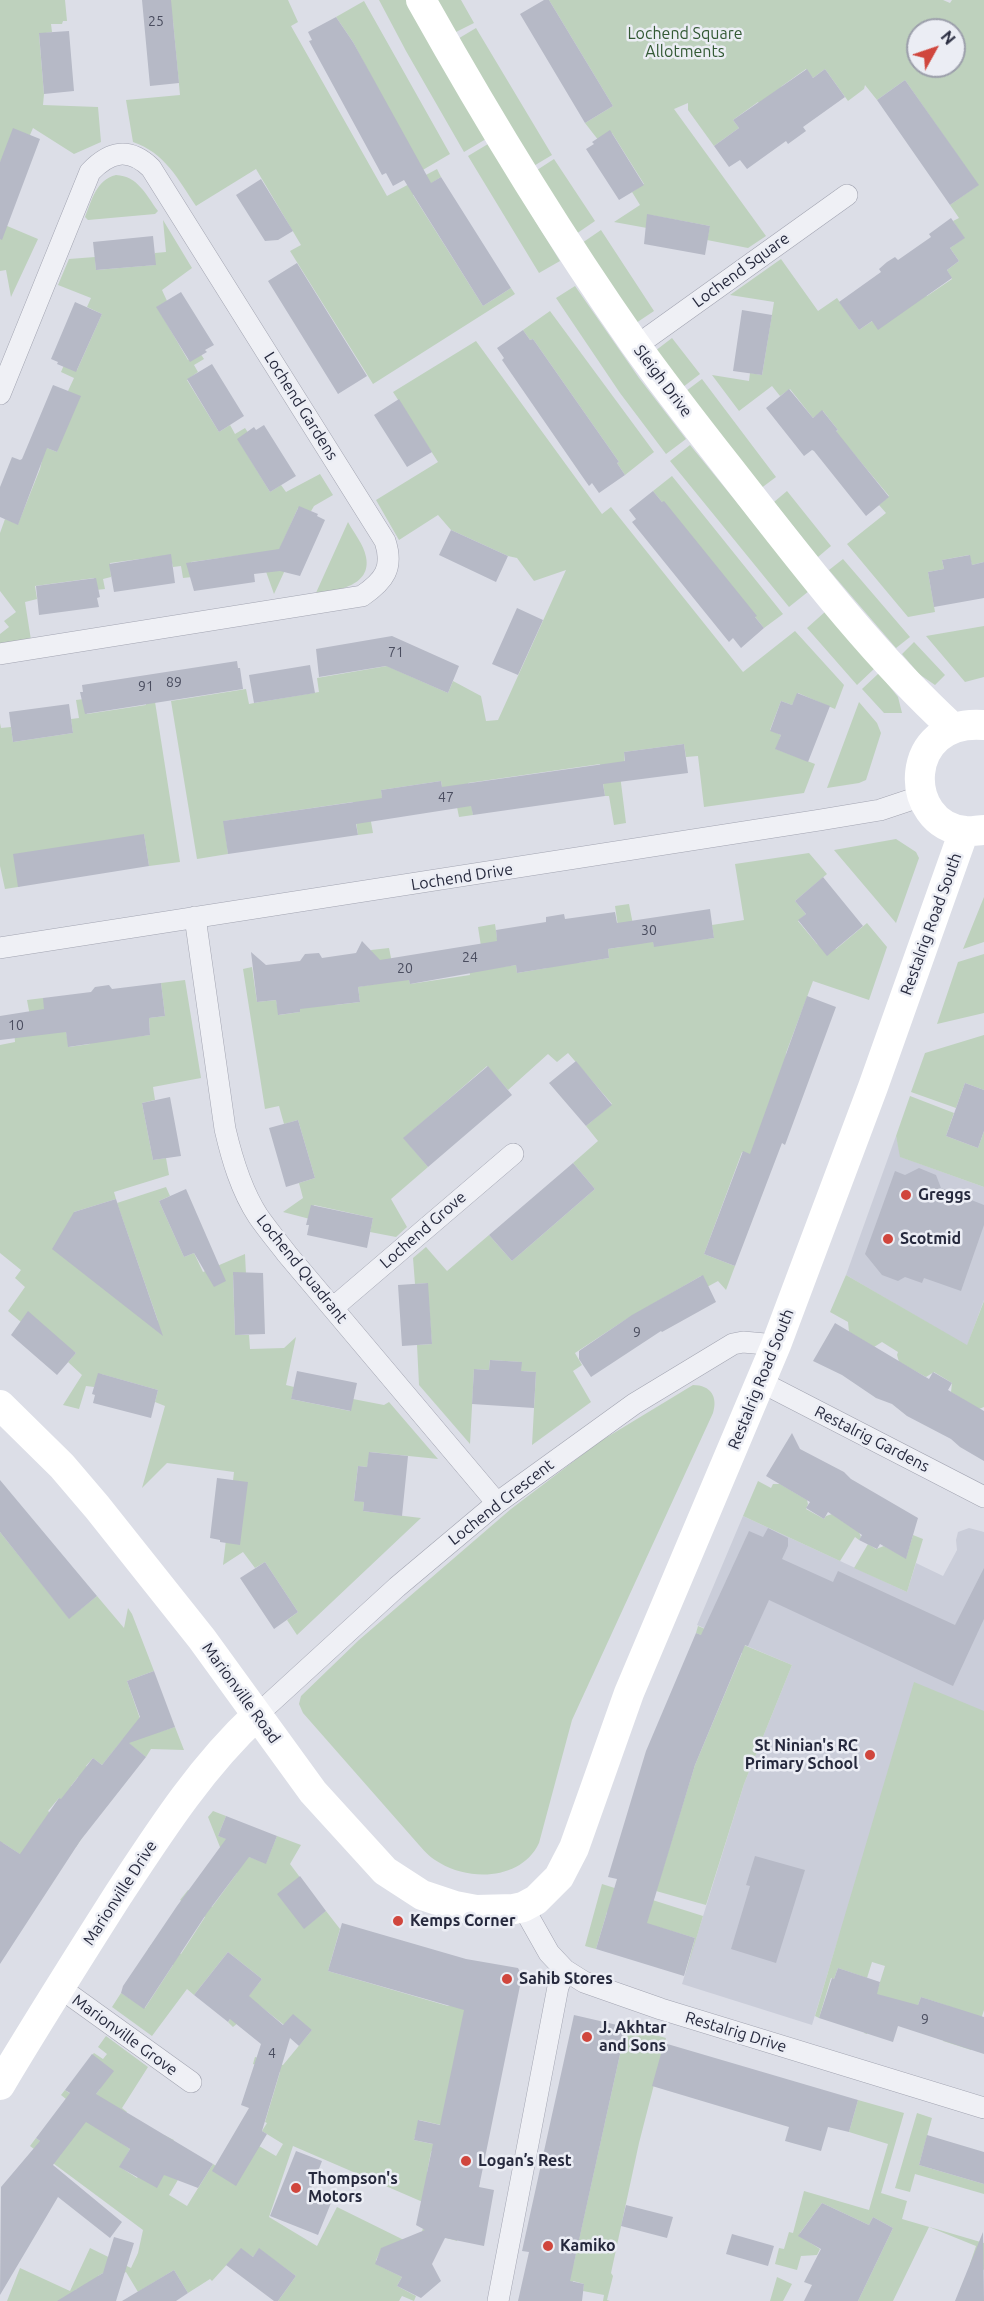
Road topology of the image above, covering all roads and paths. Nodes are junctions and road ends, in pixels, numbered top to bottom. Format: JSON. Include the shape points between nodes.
{"nodes":[{"id":1,"x":421,"y":0,"type":"edge"},
{"id":2,"x":847,"y":195,"type":"dead end"},
{"id":3,"x":636,"y":346,"type":"junction"},
{"id":4,"x":0,"y":394,"type":"edge"},
{"id":5,"x":0,"y":654,"type":"edge"},
{"id":6,"x":984,"y":725,"type":"edge"},
{"id":7,"x":953,"y":728,"type":"junction"},
{"id":8,"x":922,"y":796,"type":"junction"},
{"id":9,"x":974,"y":831,"type":"edge"},
{"id":10,"x":195,"y":917,"type":"junction"},
{"id":11,"x":0,"y":948,"type":"edge"},
{"id":12,"x":513,"y":1154,"type":"dead end"},
{"id":13,"x":334,"y":1307,"type":"junction"},
{"id":14,"x":776,"y":1346,"type":"junction"},
{"id":15,"x":761,"y":1382,"type":"junction"},
{"id":16,"x":0,"y":1405,"type":"edge"},
{"id":17,"x":984,"y":1497,"type":"edge"},
{"id":18,"x":497,"y":1503,"type":"junction"},
{"id":19,"x":257,"y":1714,"type":"junction"},
{"id":20,"x":523,"y":1907,"type":"junction"},
{"id":21,"x":565,"y":1970,"type":"junction"},
{"id":22,"x":58,"y":1987,"type":"junction"},
{"id":23,"x":191,"y":2082,"type":"dead end"},
{"id":24,"x":0,"y":2085,"type":"edge"},
{"id":25,"x":984,"y":2108,"type":"edge"},
{"id":26,"x":498,"y":2301,"type":"edge"}],
"edges":[{"from":1,"to":3,"type":"street","name":"Sleigh Drive","via":[[491,124]]},
{"from":2,"to":3,"type":"street","name":"Lochend Square"},
{"from":3,"to":7,"type":"street","name":"Sleigh Drive","via":[[815,577],[913,691]]},
{"from":4,"to":5,"type":"street","name":"Lochend Gardens","via":[[90,171],[109,156],[135,156],[151,168],[311,420],[385,541],[388,557],[382,580],[362,596]]},
{"from":6,"to":7,"type":"street"},
{"from":7,"to":8,"type":"street","via":[[936,739],[924,755],[919,776]]},
{"from":8,"to":9,"type":"street","via":[[946,825]]},
{"from":8,"to":10,"type":"street","name":"Lochend Drive","via":[[880,810],[830,819]]},
{"from":9,"to":14,"type":"street","name":"Restalrig Road South"},
{"from":10,"to":11,"type":"street","name":"Lochend Drive"},
{"from":10,"to":13,"type":"street","name":"Lochend Quadrant","via":[[233,1161],[257,1215]]},
{"from":12,"to":13,"type":"street","name":"Lochend Grove"},
{"from":13,"to":18,"type":"street","name":"Lochend Quadrant"},
{"from":14,"to":15,"type":"street","name":"Restalrig Road South"},
{"from":14,"to":18,"type":"street","name":"Lochend Crescent","via":[[743,1342],[725,1347],[634,1404]]},
{"from":15,"to":17,"type":"street","name":"Restalrig Gardens"},
{"from":15,"to":20,"type":"street","name":"Restalrig Road South","via":[[629,1693],[574,1848],[559,1877]]},
{"from":16,"to":19,"type":"street","name":"Marionville Road","via":[[97,1507]]},
{"from":18,"to":19,"type":"street","name":"Lochend Crescent"},
{"from":19,"to":20,"type":"street","name":"Marionville Road","via":[[313,1792],[366,1853],[401,1883],[454,1906],[494,1910]]},
{"from":19,"to":22,"type":"street","name":"Marionville Drive","via":[[211,1762],[168,1819]]},
{"from":20,"to":21,"type":"street","name":"Restalrig Drive","via":[[549,1953]]},
{"from":21,"to":25,"type":"street","name":"Restalrig Drive","via":[[584,1982],[662,2009]]},
{"from":21,"to":26,"type":"street","via":[[558,1987]]},
{"from":22,"to":23,"type":"street","name":"Marionville Grove"},
{"from":22,"to":24,"type":"street","name":"Marionville Drive"}]}
